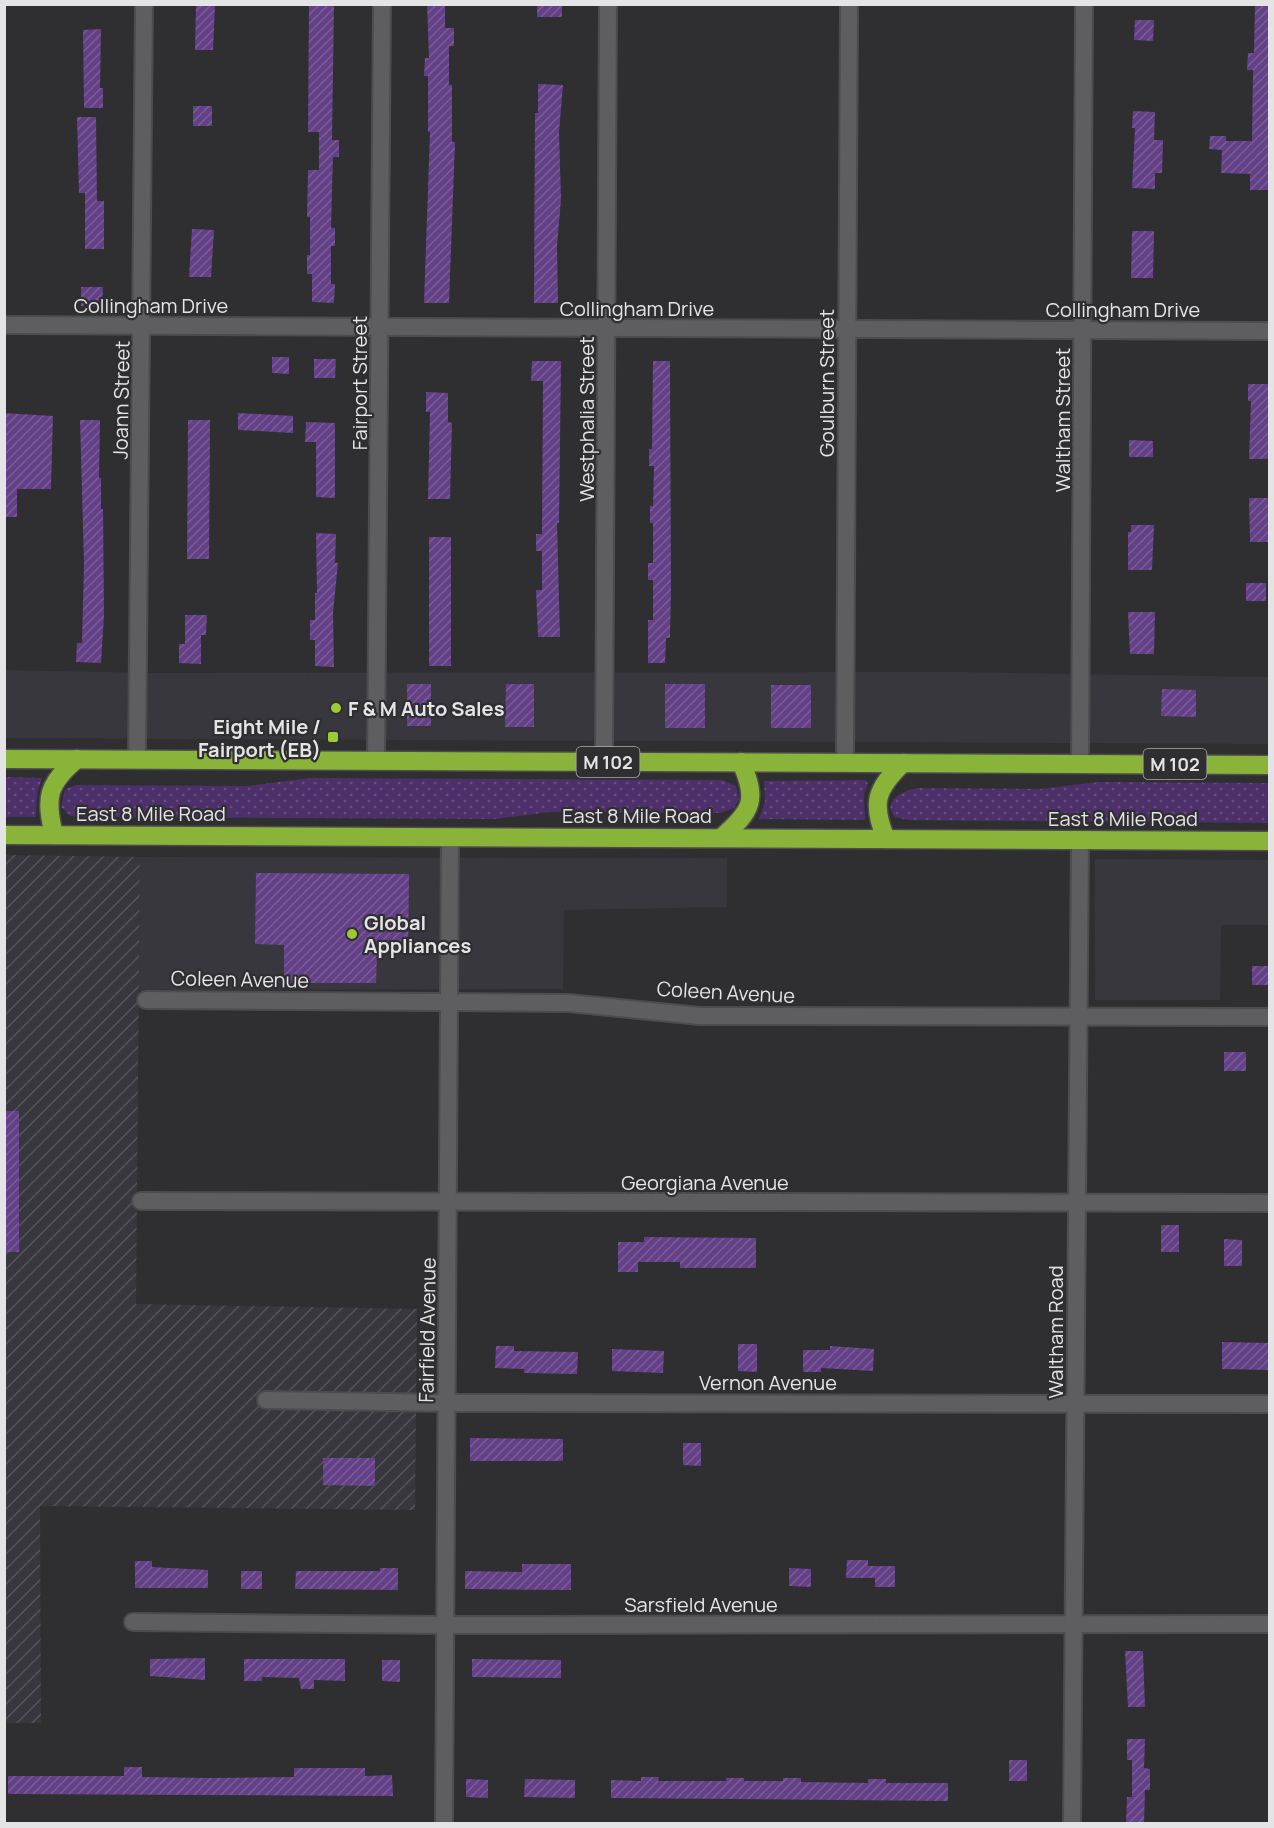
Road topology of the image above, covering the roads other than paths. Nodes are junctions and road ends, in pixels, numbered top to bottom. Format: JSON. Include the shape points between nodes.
{"nodes":[{"id":1,"x":144,"y":4,"type":"edge"},
{"id":2,"x":382,"y":4,"type":"edge"},
{"id":3,"x":608,"y":4,"type":"edge"},
{"id":4,"x":849,"y":4,"type":"edge"},
{"id":5,"x":1084,"y":4,"type":"edge"},
{"id":6,"x":4,"y":325,"type":"edge"},
{"id":7,"x":143,"y":325,"type":"junction"},
{"id":8,"x":380,"y":328,"type":"junction"},
{"id":9,"x":847,"y":328,"type":"junction"},
{"id":10,"x":608,"y":329,"type":"junction"},
{"id":11,"x":1083,"y":330,"type":"junction"},
{"id":12,"x":1269,"y":331,"type":"edge"},
{"id":13,"x":4,"y":759,"type":"edge"},
{"id":14,"x":77,"y":759,"type":"junction"},
{"id":15,"x":137,"y":759,"type":"junction"},
{"id":16,"x":376,"y":761,"type":"junction"},
{"id":17,"x":604,"y":762,"type":"junction"},
{"id":18,"x":741,"y":762,"type":"junction"},
{"id":19,"x":845,"y":763,"type":"junction"},
{"id":20,"x":903,"y":763,"type":"junction"},
{"id":21,"x":1080,"y":764,"type":"junction"},
{"id":22,"x":1269,"y":765,"type":"edge"},
{"id":23,"x":4,"y":835,"type":"edge"},
{"id":24,"x":54,"y":835,"type":"junction"},
{"id":25,"x":450,"y":837,"type":"junction"},
{"id":26,"x":722,"y":837,"type":"junction"},
{"id":27,"x":886,"y":839,"type":"junction"},
{"id":28,"x":1080,"y":840,"type":"junction"},
{"id":29,"x":1269,"y":841,"type":"edge"},
{"id":30,"x":146,"y":999,"type":"dead end"},
{"id":31,"x":450,"y":1002,"type":"junction"},
{"id":32,"x":1078,"y":1017,"type":"junction"},
{"id":33,"x":1269,"y":1017,"type":"edge"},
{"id":34,"x":141,"y":1202,"type":"dead end"},
{"id":35,"x":449,"y":1202,"type":"junction"},
{"id":36,"x":1076,"y":1203,"type":"junction"},
{"id":37,"x":1269,"y":1203,"type":"edge"},
{"id":38,"x":266,"y":1400,"type":"dead end"},
{"id":39,"x":447,"y":1403,"type":"junction"},
{"id":40,"x":1075,"y":1404,"type":"junction"},
{"id":41,"x":1269,"y":1404,"type":"edge"},
{"id":42,"x":133,"y":1622,"type":"dead end"},
{"id":43,"x":1074,"y":1624,"type":"junction"},
{"id":44,"x":1269,"y":1624,"type":"edge"},
{"id":45,"x":445,"y":1625,"type":"junction"},
{"id":46,"x":444,"y":1824,"type":"edge"},
{"id":47,"x":1072,"y":1824,"type":"edge"}],
"edges":[{"from":1,"to":7,"type":"street","name":"Joann Street"},
{"from":2,"to":8,"type":"street","name":"Fairport Street"},
{"from":3,"to":10,"type":"street","name":"Westphalia Street"},
{"from":4,"to":9,"type":"street","name":"Goulburn Street"},
{"from":5,"to":11,"type":"street","name":"Waltham Street"},
{"from":6,"to":7,"type":"street","name":"Collingham Drive"},
{"from":7,"to":8,"type":"street","name":"Collingham Drive"},
{"from":7,"to":15,"type":"street","name":"Joann Street"},
{"from":8,"to":10,"type":"street","name":"Collingham Drive"},
{"from":8,"to":16,"type":"street","name":"Fairport Street"},
{"from":9,"to":10,"type":"street","name":"Collingham Drive"},
{"from":9,"to":11,"type":"street","name":"Collingham Drive"},
{"from":9,"to":19,"type":"street","name":"Goulburn Street"},
{"from":10,"to":17,"type":"street","name":"Westphalia Street"},
{"from":11,"to":12,"type":"street","name":"Collingham Drive"},
{"from":11,"to":21,"type":"street","name":"Waltham Street"},
{"from":13,"to":14,"type":"highway","number":"M 102"},
{"from":14,"to":15,"type":"highway","number":"M 102"},
{"from":14,"to":24,"type":"highway","via":[[62,771],[50,791]]},
{"from":15,"to":16,"type":"highway","number":"M 102"},
{"from":16,"to":17,"type":"highway","number":"M 102"},
{"from":17,"to":18,"type":"highway","number":"M 102"},
{"from":18,"to":19,"type":"highway","number":"M 102"},
{"from":18,"to":26,"type":"highway","via":[[750,785],[750,804],[741,820]]},
{"from":19,"to":20,"type":"highway","number":"M 102"},
{"from":20,"to":21,"type":"highway","number":"M 102"},
{"from":20,"to":27,"type":"highway","via":[[878,796],[878,815]]},
{"from":21,"to":22,"type":"highway","number":"M 102"},
{"from":23,"to":24,"type":"highway","name":"East 8 Mile Road"},
{"from":24,"to":25,"type":"highway","name":"East 8 Mile Road"},
{"from":25,"to":26,"type":"highway","name":"East 8 Mile Road"},
{"from":25,"to":31,"type":"street","name":"Fairfield Avenue"},
{"from":26,"to":27,"type":"highway","name":"East 8 Mile Road"},
{"from":27,"to":28,"type":"highway","name":"East 8 Mile Road"},
{"from":28,"to":29,"type":"highway","name":"East 8 Mile Road"},
{"from":28,"to":32,"type":"street","name":"Waltham Road"},
{"from":30,"to":31,"type":"street","name":"Coleen Avenue"},
{"from":31,"to":32,"type":"street","name":"Coleen Avenue","via":[[590,1004],[699,1016]]},
{"from":31,"to":35,"type":"street","name":"Fairfield Avenue"},
{"from":32,"to":33,"type":"street","name":"Coleen Avenue"},
{"from":32,"to":36,"type":"street","name":"Waltham Road"},
{"from":34,"to":35,"type":"street","name":"Georgiana Avenue"},
{"from":35,"to":36,"type":"street","name":"Georgiana Avenue"},
{"from":35,"to":39,"type":"street","name":"Fairfield Avenue"},
{"from":36,"to":37,"type":"street","name":"Georgiana Avenue"},
{"from":36,"to":40,"type":"street","name":"Waltham Road"},
{"from":38,"to":39,"type":"street","name":"Vernon Avenue"},
{"from":39,"to":40,"type":"street","name":"Vernon Avenue"},
{"from":39,"to":45,"type":"street","name":"Fairfield Avenue"},
{"from":40,"to":41,"type":"street","name":"Vernon Avenue"},
{"from":40,"to":43,"type":"street","name":"Waltham Road"},
{"from":42,"to":45,"type":"street","name":"Sarsfield Avenue"},
{"from":43,"to":44,"type":"street","name":"Sarsfield Avenue"},
{"from":43,"to":45,"type":"street","name":"Sarsfield Avenue"},
{"from":43,"to":47,"type":"street","name":"Waltham Road"},
{"from":45,"to":46,"type":"street","name":"Fairfield Avenue"}]}
